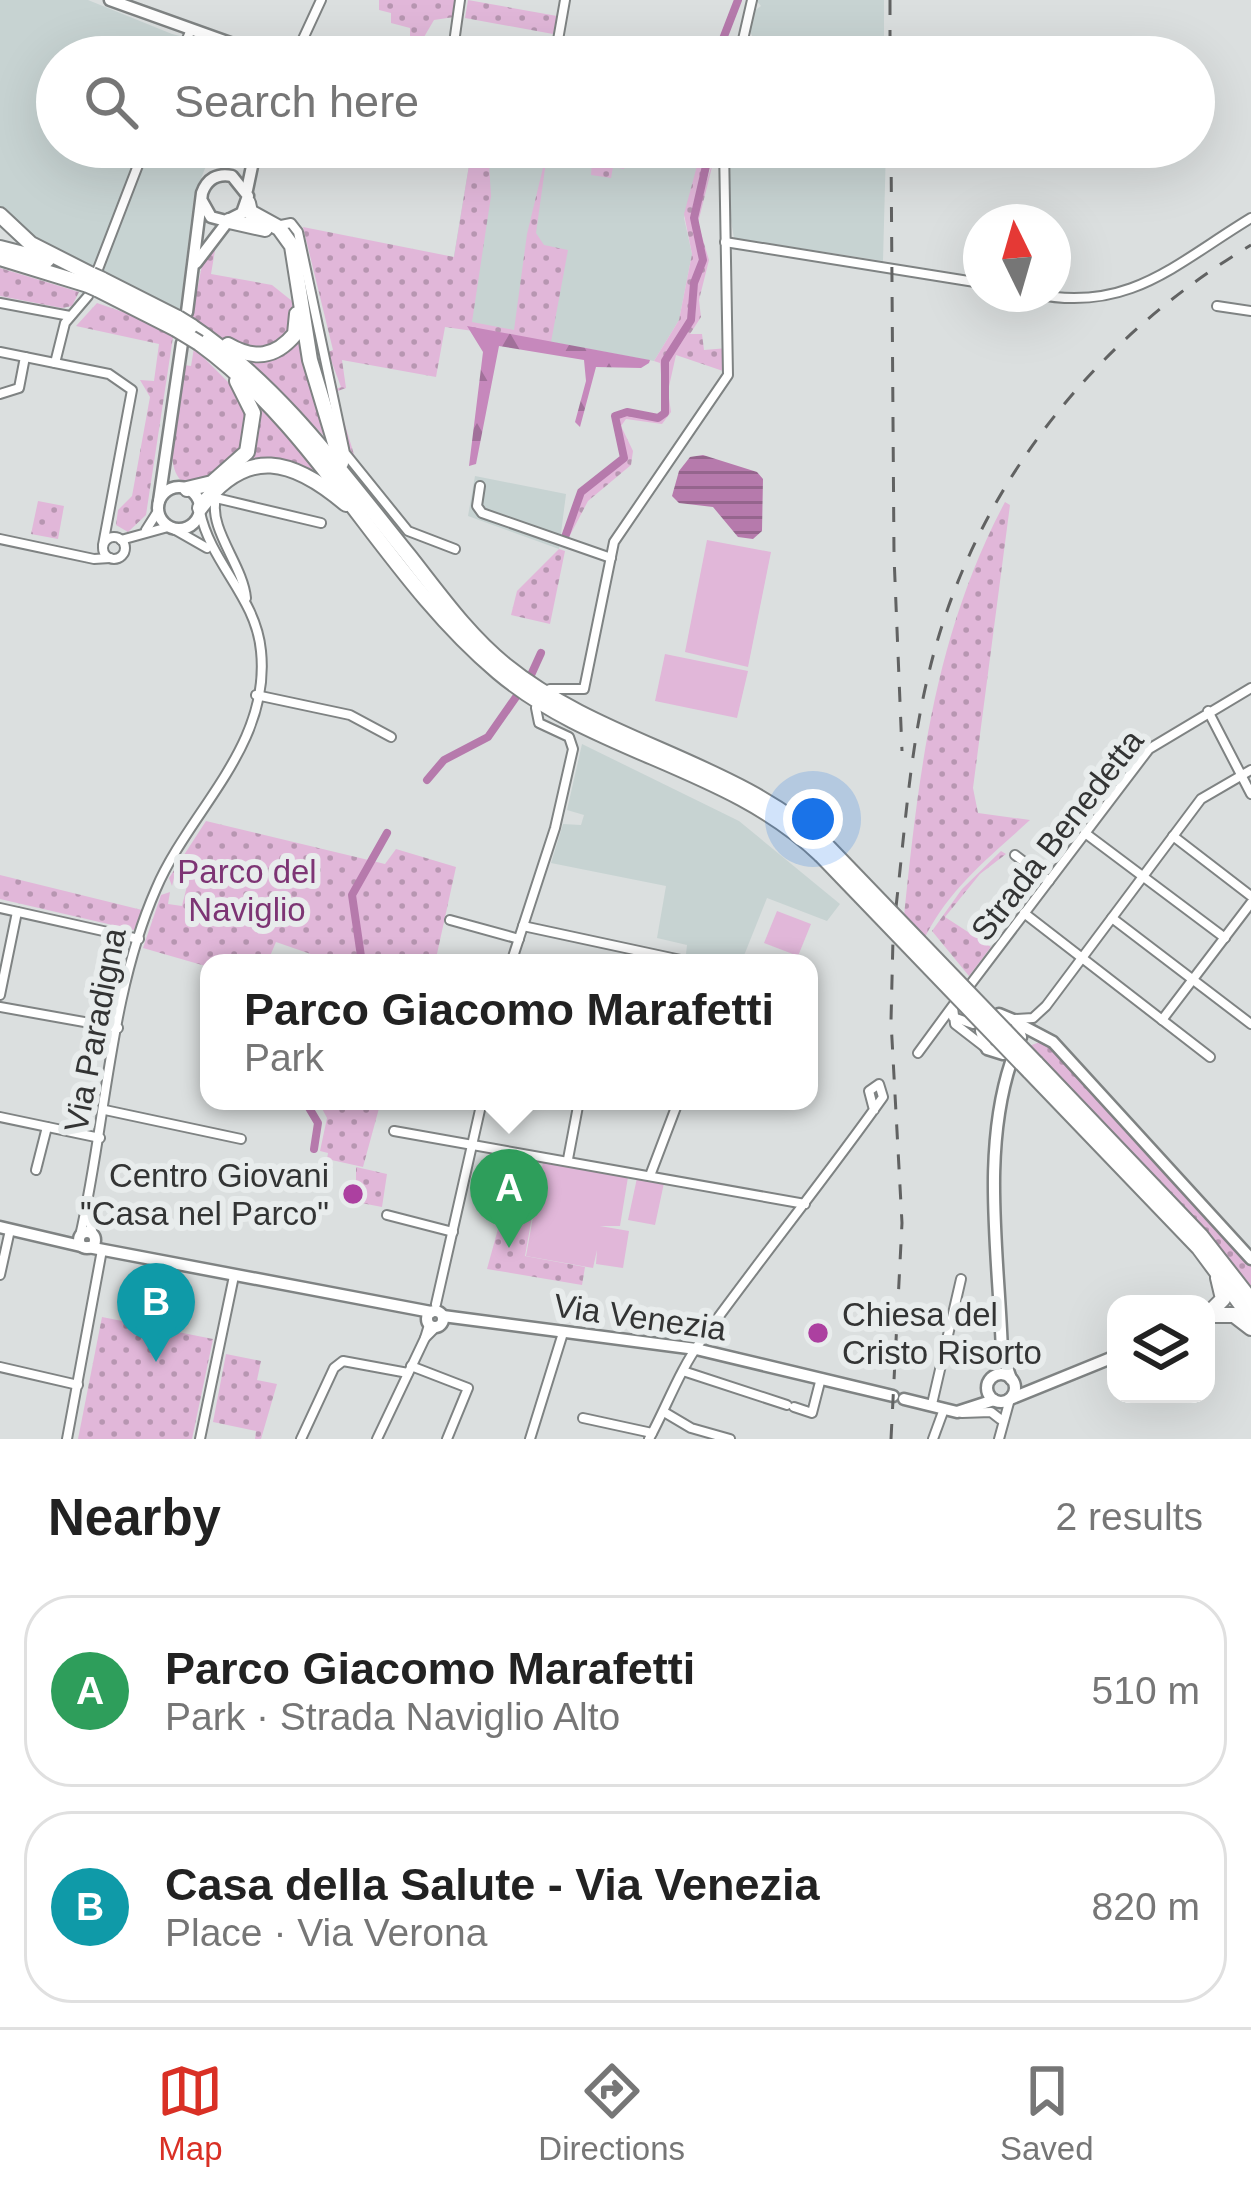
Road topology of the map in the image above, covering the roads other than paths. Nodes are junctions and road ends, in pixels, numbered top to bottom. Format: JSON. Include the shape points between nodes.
{"nodes":[{"id":1,"x":110,"y":0,"type":"edge"},
{"id":2,"x":321,"y":0,"type":"edge"},
{"id":3,"x":460,"y":0,"type":"edge"},
{"id":4,"x":565,"y":0,"type":"edge"},
{"id":5,"x":752,"y":0,"type":"edge"},
{"id":6,"x":191,"y":29,"type":"junction"},
{"id":7,"x":188,"y":36,"type":"edge"},
{"id":8,"x":213,"y":36,"type":"edge"},
{"id":9,"x":303,"y":36,"type":"edge"},
{"id":10,"x":455,"y":36,"type":"edge"},
{"id":11,"x":559,"y":36,"type":"edge"},
{"id":12,"x":744,"y":36,"type":"edge"},
{"id":13,"x":137,"y":168,"type":"edge"},
{"id":14,"x":228,"y":168,"type":"edge"},
{"id":15,"x":252,"y":168,"type":"edge"},
{"id":16,"x":715,"y":168,"type":"edge"},
{"id":17,"x":217,"y":176,"type":"junction"},
{"id":18,"x":247,"y":198,"type":"junction"},
{"id":19,"x":202,"y":201,"type":"junction"},
{"id":20,"x":0,"y":215,"type":"edge"},
{"id":21,"x":1251,"y":218,"type":"edge"},
{"id":22,"x":230,"y":220,"type":"junction"},
{"id":23,"x":273,"y":229,"type":"junction"},
{"id":24,"x":294,"y":240,"type":"junction"},
{"id":25,"x":724,"y":242,"type":"junction"},
{"id":26,"x":2,"y":256,"type":"edge"},
{"id":27,"x":195,"y":266,"type":"junction"},
{"id":28,"x":94,"y":280,"type":"junction"},
{"id":29,"x":963,"y":280,"type":"edge"},
{"id":30,"x":1071,"y":300,"type":"edge"},
{"id":31,"x":0,"y":303,"type":"edge"},
{"id":32,"x":1217,"y":307,"type":"dead end"},
{"id":33,"x":1251,"y":311,"type":"edge"},
{"id":34,"x":71,"y":317,"type":"junction"},
{"id":35,"x":184,"y":323,"type":"junction"},
{"id":36,"x":199,"y":344,"type":"junction"},
{"id":37,"x":0,"y":352,"type":"edge"},
{"id":38,"x":25,"y":357,"type":"junction"},
{"id":39,"x":55,"y":363,"type":"junction"},
{"id":40,"x":0,"y":394,"type":"edge"},
{"id":41,"x":164,"y":453,"type":"junction"},
{"id":42,"x":480,"y":486,"type":"dead end"},
{"id":43,"x":185,"y":488,"type":"junction"},
{"id":44,"x":158,"y":506,"type":"junction"},
{"id":45,"x":200,"y":510,"type":"junction"},
{"id":46,"x":108,"y":521,"type":"junction"},
{"id":47,"x":381,"y":521,"type":"junction"},
{"id":48,"x":321,"y":523,"type":"dead end"},
{"id":49,"x":170,"y":527,"type":"junction"},
{"id":50,"x":145,"y":531,"type":"junction"},
{"id":51,"x":134,"y":537,"type":"junction"},
{"id":52,"x":0,"y":539,"type":"edge"},
{"id":53,"x":120,"y":539,"type":"junction"},
{"id":54,"x":455,"y":549,"type":"dead end"},
{"id":55,"x":210,"y":550,"type":"junction"},
{"id":56,"x":106,"y":551,"type":"junction"},
{"id":57,"x":124,"y":553,"type":"junction"},
{"id":58,"x":611,"y":558,"type":"junction"},
{"id":59,"x":401,"y":563,"type":"junction"},
{"id":60,"x":246,"y":600,"type":"junction"},
{"id":61,"x":1251,"y":688,"type":"edge"},
{"id":62,"x":550,"y":689,"type":"dead end"},
{"id":63,"x":256,"y":695,"type":"junction"},
{"id":64,"x":536,"y":708,"type":"dead end"},
{"id":65,"x":1208,"y":711,"type":"junction"},
{"id":66,"x":391,"y":736,"type":"dead end"},
{"id":67,"x":1246,"y":773,"type":"edge"},
{"id":68,"x":1251,"y":794,"type":"edge"},
{"id":69,"x":1085,"y":833,"type":"junction"},
{"id":70,"x":1173,"y":836,"type":"junction"},
{"id":71,"x":825,"y":851,"type":"junction"},
{"id":72,"x":1015,"y":855,"type":"dead end"},
{"id":73,"x":1142,"y":877,"type":"junction"},
{"id":74,"x":1049,"y":881,"type":"junction"},
{"id":75,"x":1251,"y":899,"type":"edge"},
{"id":76,"x":0,"y":908,"type":"edge"},
{"id":77,"x":17,"y":911,"type":"junction"},
{"id":78,"x":1024,"y":913,"type":"junction"},
{"id":79,"x":1112,"y":918,"type":"junction"},
{"id":80,"x":450,"y":920,"type":"dead end"},
{"id":81,"x":523,"y":926,"type":"junction"},
{"id":82,"x":1225,"y":938,"type":"junction"},
{"id":83,"x":139,"y":939,"type":"junction"},
{"id":84,"x":519,"y":939,"type":"junction"},
{"id":85,"x":514,"y":954,"type":"edge"},
{"id":86,"x":652,"y":954,"type":"edge"},
{"id":87,"x":1082,"y":958,"type":"junction"},
{"id":88,"x":1194,"y":980,"type":"junction"},
{"id":89,"x":970,"y":985,"type":"dead end"},
{"id":90,"x":0,"y":995,"type":"edge"},
{"id":91,"x":0,"y":1007,"type":"edge"},
{"id":92,"x":955,"y":1009,"type":"junction"},
{"id":93,"x":1009,"y":1018,"type":"junction"},
{"id":94,"x":1162,"y":1020,"type":"junction"},
{"id":95,"x":1251,"y":1024,"type":"edge"},
{"id":96,"x":939,"y":1025,"type":"junction"},
{"id":97,"x":976,"y":1026,"type":"joint"},
{"id":98,"x":118,"y":1028,"type":"junction"},
{"id":99,"x":958,"y":1028,"type":"junction"},
{"id":100,"x":1049,"y":1038,"type":"junction"},
{"id":101,"x":987,"y":1049,"type":"junction"},
{"id":102,"x":918,"y":1053,"type":"dead end"},
{"id":103,"x":1210,"y":1057,"type":"dead end"},
{"id":104,"x":1033,"y":1067,"type":"junction"},
{"id":105,"x":1003,"y":1079,"type":"junction"},
{"id":106,"x":481,"y":1110,"type":"edge"},
{"id":107,"x":577,"y":1110,"type":"edge"},
{"id":108,"x":675,"y":1110,"type":"edge"},
{"id":109,"x":874,"y":1110,"type":"dead end"},
{"id":110,"x":105,"y":1111,"type":"junction"},
{"id":111,"x":0,"y":1117,"type":"edge"},
{"id":112,"x":47,"y":1126,"type":"junction"},
{"id":113,"x":394,"y":1131,"type":"dead end"},
{"id":114,"x":100,"y":1138,"type":"junction"},
{"id":115,"x":241,"y":1139,"type":"dead end"},
{"id":116,"x":475,"y":1144,"type":"junction"},
{"id":117,"x":568,"y":1159,"type":"junction"},
{"id":118,"x":36,"y":1170,"type":"dead end"},
{"id":119,"x":651,"y":1173,"type":"junction"},
{"id":120,"x":805,"y":1204,"type":"junction"},
{"id":121,"x":387,"y":1216,"type":"dead end"},
{"id":122,"x":1178,"y":1226,"type":"junction"},
{"id":123,"x":5,"y":1228,"type":"edge"},
{"id":124,"x":453,"y":1232,"type":"junction"},
{"id":125,"x":86,"y":1241,"type":"junction"},
{"id":126,"x":1251,"y":1259,"type":"edge"},
{"id":127,"x":0,"y":1275,"type":"edge"},
{"id":128,"x":234,"y":1276,"type":"junction"},
{"id":129,"x":962,"y":1279,"type":"dead end"},
{"id":130,"x":1251,"y":1295,"type":"edge"},
{"id":131,"x":1215,"y":1308,"type":"edge"},
{"id":132,"x":1215,"y":1315,"type":"edge"},
{"id":133,"x":1251,"y":1318,"type":"edge"},
{"id":134,"x":436,"y":1319,"type":"junction"},
{"id":135,"x":1251,"y":1328,"type":"edge"},
{"id":136,"x":563,"y":1333,"type":"junction"},
{"id":137,"x":696,"y":1349,"type":"junction"},
{"id":138,"x":1002,"y":1353,"type":"junction"},
{"id":139,"x":1107,"y":1360,"type":"edge"},
{"id":140,"x":0,"y":1366,"type":"edge"},
{"id":141,"x":410,"y":1370,"type":"junction"},
{"id":142,"x":686,"y":1372,"type":"junction"},
{"id":143,"x":821,"y":1378,"type":"junction"},
{"id":144,"x":1012,"y":1380,"type":"junction"},
{"id":145,"x":989,"y":1382,"type":"junction"},
{"id":146,"x":78,"y":1385,"type":"junction"},
{"id":147,"x":1037,"y":1391,"type":"junction"},
{"id":148,"x":1010,"y":1399,"type":"junction"},
{"id":149,"x":995,"y":1401,"type":"junction"},
{"id":150,"x":939,"y":1408,"type":"junction"},
{"id":151,"x":664,"y":1412,"type":"junction"},
{"id":152,"x":583,"y":1418,"type":"dead end"},
{"id":153,"x":1001,"y":1423,"type":"junction"},
{"id":154,"x":650,"y":1436,"type":"edge"},
{"id":155,"x":68,"y":1439,"type":"edge"},
{"id":156,"x":200,"y":1439,"type":"edge"},
{"id":157,"x":301,"y":1439,"type":"edge"},
{"id":158,"x":377,"y":1439,"type":"edge"},
{"id":159,"x":447,"y":1439,"type":"edge"},
{"id":160,"x":530,"y":1439,"type":"edge"},
{"id":161,"x":730,"y":1439,"type":"edge"},
{"id":162,"x":933,"y":1439,"type":"edge"},
{"id":163,"x":999,"y":1439,"type":"edge"}],
"edges":[{"from":1,"to":6,"type":"street"},
{"from":2,"to":9,"type":"street"},
{"from":3,"to":10,"type":"street"},
{"from":4,"to":11,"type":"street"},
{"from":5,"to":12,"type":"street"},
{"from":6,"to":7,"type":"street"},
{"from":6,"to":8,"type":"street"},
{"from":13,"to":28,"type":"street"},
{"from":14,"to":17,"type":"street"},
{"from":15,"to":18,"type":"street"},
{"from":16,"to":25,"type":"street"},
{"from":17,"to":18,"type":"street","via":[[236,177]]},
{"from":17,"to":19,"type":"street"},
{"from":18,"to":22,"type":"street"},
{"from":18,"to":23,"type":"highway","via":[[250,212]]},
{"from":19,"to":22,"type":"street","via":[[211,217]]},
{"from":19,"to":27,"type":"street"},
{"from":20,"to":28,"type":"highway","via":[[31,244]]},
{"from":21,"to":30,"type":"street","via":[[1113,298]]},
{"from":22,"to":23,"type":"highway"},
{"from":22,"to":27,"type":"street"},
{"from":23,"to":24,"type":"highway"},
{"from":23,"to":35,"type":"highway","via":[[298,322],[291,340],[249,355]]},
{"from":24,"to":47,"type":"highway","via":[[331,442]]},
{"from":24,"to":54,"type":"street","via":[[345,453],[408,531]]},
{"from":25,"to":29,"type":"street"},
{"from":25,"to":58,"type":"street","via":[[728,375],[625,520]]},
{"from":26,"to":28,"type":"highway"},
{"from":27,"to":35,"type":"street"},
{"from":28,"to":34,"type":"street"},
{"from":28,"to":35,"type":"highway"},
{"from":28,"to":35,"type":"highway"},
{"from":31,"to":34,"type":"street"},
{"from":32,"to":33,"type":"street"},
{"from":34,"to":39,"type":"street"},
{"from":35,"to":36,"type":"highway","bridge":true},
{"from":35,"to":41,"type":"street"},
{"from":35,"to":47,"type":"highway","via":[[280,399]]},
{"from":36,"to":43,"type":"highway","via":[[244,389],[254,426],[236,467]]},
{"from":36,"to":59,"type":"highway","via":[[289,424]]},
{"from":37,"to":38,"type":"street"},
{"from":38,"to":39,"type":"street"},
{"from":38,"to":40,"type":"street","via":[[20,388]]},
{"from":39,"to":46,"type":"street","via":[[109,374],[132,390]]},
{"from":41,"to":43,"type":"street","name":"Via Paradigna"},
{"from":41,"to":44,"type":"street"},
{"from":42,"to":58,"type":"street","via":[[482,513]]},
{"from":43,"to":44,"type":"street","via":[[168,490]]},
{"from":43,"to":45,"type":"street","name":"Via Paradigna"},
{"from":44,"to":49,"type":"street","name":"Via Paradigna"},
{"from":44,"to":50,"type":"street"},
{"from":45,"to":49,"type":"street","via":[[186,528]]},
{"from":45,"to":55,"type":"street","name":"Via Paradigna"},
{"from":45,"to":59,"type":"highway","via":[[213,490],[258,465],[297,469],[346,503]]},
{"from":46,"to":53,"type":"street"},
{"from":46,"to":56,"type":"street"},
{"from":47,"to":71,"type":"highway","via":[[466,627],[522,678],[758,796]]},
{"from":48,"to":60,"type":"street","name":"Via Paradigna","via":[[216,498],[215,517]]},
{"from":49,"to":50,"type":"street"},
{"from":49,"to":55,"type":"street","name":"Via Paradigna"},
{"from":50,"to":51,"type":"street"},
{"from":51,"to":53,"type":"street"},
{"from":51,"to":57,"type":"street"},
{"from":52,"to":56,"type":"street","via":[[86,557]]},
{"from":53,"to":56,"type":"street"},
{"from":53,"to":57,"type":"street"},
{"from":55,"to":60,"type":"street","name":"Via Paradigna"},
{"from":56,"to":57,"type":"street"},
{"from":58,"to":62,"type":"street","via":[[585,687]]},
{"from":59,"to":71,"type":"highway","via":[[463,639],[525,693],[746,800]]},
{"from":60,"to":63,"type":"street","name":"Via Paradigna","via":[[262,654]]},
{"from":61,"to":65,"type":"street","name":"Strada Benedetta"},
{"from":63,"to":66,"type":"street","via":[[350,716]]},
{"from":63,"to":83,"type":"street","name":"Via Paradigna","via":[[234,764],[165,870]]},
{"from":64,"to":81,"type":"street","via":[[539,723],[573,746]]},
{"from":65,"to":67,"type":"street"},
{"from":65,"to":69,"type":"street","name":"Strada Benedetta","via":[[1155,743]]},
{"from":67,"to":68,"type":"street"},
{"from":67,"to":70,"type":"street","via":[[1202,797]]},
{"from":69,"to":73,"type":"street"},
{"from":69,"to":74,"type":"street","name":"Strada Benedetta"},
{"from":70,"to":73,"type":"street"},
{"from":70,"to":75,"type":"street"},
{"from":71,"to":104,"type":"highway","bridge":true},
{"from":72,"to":74,"type":"street"},
{"from":73,"to":79,"type":"street"},
{"from":73,"to":82,"type":"street"},
{"from":74,"to":78,"type":"street","name":"Strada Benedetta"},
{"from":75,"to":82,"type":"street"},
{"from":76,"to":77,"type":"street"},
{"from":77,"to":83,"type":"street"},
{"from":77,"to":90,"type":"street"},
{"from":78,"to":87,"type":"street"},
{"from":78,"to":89,"type":"street","name":"Strada Benedetta"},
{"from":79,"to":87,"type":"street"},
{"from":79,"to":88,"type":"street"},
{"from":80,"to":84,"type":"street"},
{"from":81,"to":84,"type":"street"},
{"from":81,"to":86,"type":"street"},
{"from":82,"to":88,"type":"street"},
{"from":83,"to":98,"type":"street","name":"Via Paradigna"},
{"from":84,"to":85,"type":"street"},
{"from":87,"to":93,"type":"street","via":[[1041,1011]]},
{"from":87,"to":94,"type":"street"},
{"from":88,"to":94,"type":"street"},
{"from":88,"to":95,"type":"street"},
{"from":91,"to":98,"type":"street"},
{"from":92,"to":96,"type":"street"},
{"from":92,"to":97,"type":"street"},
{"from":92,"to":99,"type":"street"},
{"from":93,"to":100,"type":"street"},
{"from":93,"to":100,"type":"street","via":[[1022,1039]]},
{"from":94,"to":103,"type":"street"},
{"from":96,"to":99,"type":"street"},
{"from":96,"to":102,"type":"street"},
{"from":97,"to":101,"type":"street"},
{"from":98,"to":110,"type":"street","name":"Via Paradigna"},
{"from":99,"to":101,"type":"street"},
{"from":100,"to":126,"type":"street"},
{"from":101,"to":105,"type":"street"},
{"from":101,"to":105,"type":"street","via":[[1007,1058]]},
{"from":104,"to":122,"type":"highway"},
{"from":104,"to":130,"type":"highway"},
{"from":105,"to":138,"type":"street","via":[[994,1124]]},
{"from":106,"to":116,"type":"street"},
{"from":107,"to":117,"type":"street"},
{"from":108,"to":119,"type":"street"},
{"from":109,"to":120,"type":"street"},
{"from":110,"to":114,"type":"street","name":"Via Paradigna"},
{"from":110,"to":115,"type":"street"},
{"from":111,"to":112,"type":"street"},
{"from":112,"to":114,"type":"street"},
{"from":112,"to":118,"type":"street"},
{"from":113,"to":116,"type":"street"},
{"from":114,"to":125,"type":"street","name":"Via Paradigna"},
{"from":116,"to":117,"type":"street"},
{"from":116,"to":124,"type":"street"},
{"from":117,"to":119,"type":"street"},
{"from":119,"to":120,"type":"street"},
{"from":120,"to":137,"type":"street"},
{"from":121,"to":124,"type":"street"},
{"from":122,"to":131,"type":"highway","via":[[1222,1286]]},
{"from":122,"to":133,"type":"highway"},
{"from":123,"to":125,"type":"street","name":"Via Venezia"},
{"from":123,"to":127,"type":"street"},
{"from":124,"to":134,"type":"street"},
{"from":125,"to":128,"type":"street","name":"Via Venezia"},
{"from":125,"to":146,"type":"street","via":[[104,1258]]},
{"from":128,"to":134,"type":"street","name":"Via Venezia"},
{"from":128,"to":156,"type":"street"},
{"from":129,"to":150,"type":"street"},
{"from":132,"to":135,"type":"highway","via":[[1231,1314]]},
{"from":134,"to":136,"type":"street","name":"Via Venezia"},
{"from":134,"to":141,"type":"street"},
{"from":136,"to":137,"type":"street","name":"Via Venezia"},
{"from":136,"to":160,"type":"street"},
{"from":137,"to":142,"type":"street"},
{"from":137,"to":143,"type":"street","name":"Via Venezia"},
{"from":138,"to":144,"type":"street"},
{"from":138,"to":145,"type":"street","name":"Via Venezia"},
{"from":139,"to":147,"type":"street"},
{"from":140,"to":146,"type":"street"},
{"from":141,"to":157,"type":"street","via":[[338,1364]]},
{"from":141,"to":158,"type":"street"},
{"from":141,"to":159,"type":"street","via":[[468,1388]]},
{"from":142,"to":143,"type":"street","via":[[812,1413]]},
{"from":142,"to":151,"type":"street"},
{"from":143,"to":150,"type":"street","name":"Via Venezia"},
{"from":144,"to":145,"type":"street"},
{"from":144,"to":147,"type":"street"},
{"from":144,"to":148,"type":"street"},
{"from":145,"to":149,"type":"street"},
{"from":145,"to":150,"type":"street","name":"Via Venezia","via":[[978,1399]]},
{"from":146,"to":155,"type":"street"},
{"from":147,"to":148,"type":"street"},
{"from":148,"to":149,"type":"street"},
{"from":148,"to":153,"type":"street"},
{"from":149,"to":150,"type":"street"},
{"from":149,"to":153,"type":"street"},
{"from":150,"to":153,"type":"street","via":[[991,1412]]},
{"from":150,"to":162,"type":"street"},
{"from":151,"to":154,"type":"street"},
{"from":151,"to":161,"type":"street"},
{"from":152,"to":154,"type":"street"},
{"from":153,"to":163,"type":"street"}]}
